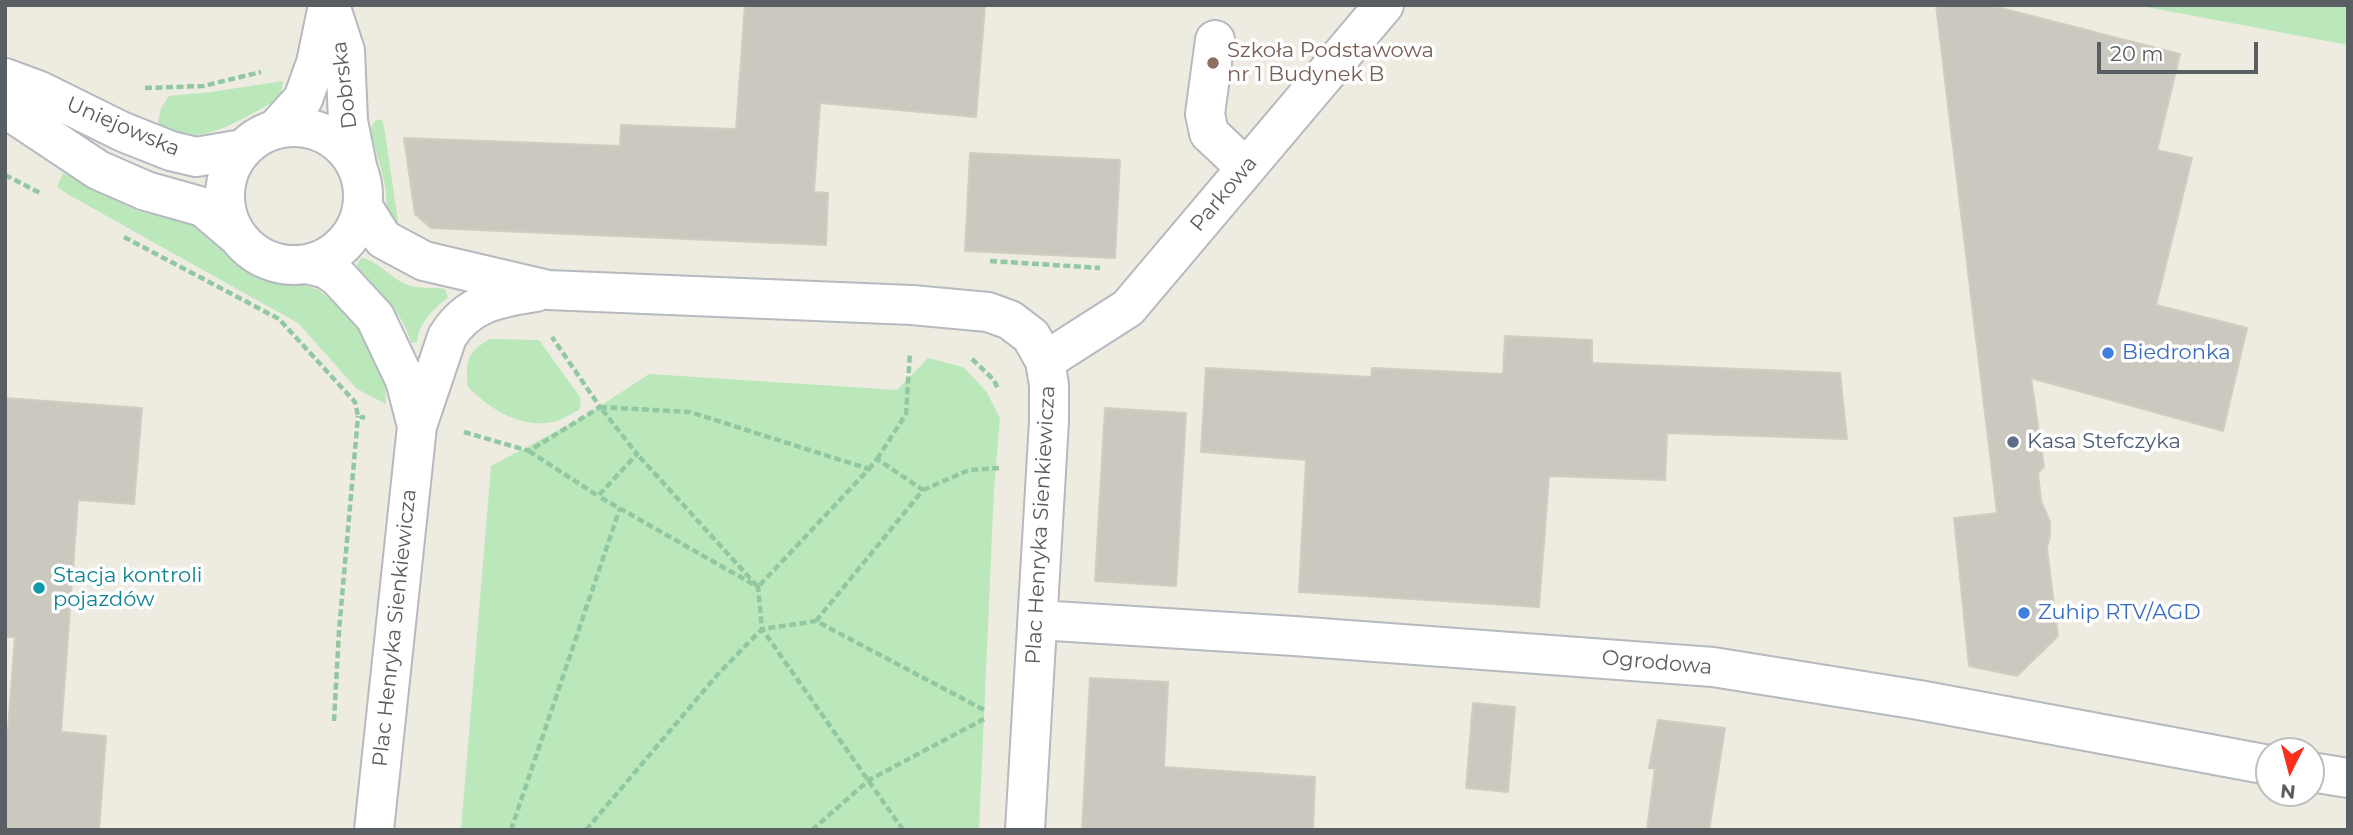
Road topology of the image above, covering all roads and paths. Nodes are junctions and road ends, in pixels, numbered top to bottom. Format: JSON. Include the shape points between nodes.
{"nodes":[{"id":1,"x":329,"y":5,"type":"edge"},
{"id":2,"x":1384,"y":5,"type":"edge"},
{"id":3,"x":1215,"y":40,"type":"dead end"},
{"id":4,"x":265,"y":71,"type":"dead end"},
{"id":5,"x":5,"y":78,"type":"edge"},
{"id":6,"x":134,"y":85,"type":"dead end"},
{"id":7,"x":5,"y":108,"type":"edge"},
{"id":8,"x":276,"y":129,"type":"junction"},
{"id":9,"x":243,"y":149,"type":"junction"},
{"id":10,"x":357,"y":166,"type":"junction"},
{"id":11,"x":1246,"y":168,"type":"junction"},
{"id":12,"x":5,"y":175,"type":"edge"},
{"id":13,"x":46,"y":196,"type":"dead end"},
{"id":14,"x":363,"y":207,"type":"junction"},
{"id":15,"x":120,"y":235,"type":"dead end"},
{"id":16,"x":236,"y":235,"type":"junction"},
{"id":17,"x":977,"y":260,"type":"dead end"},
{"id":18,"x":307,"y":264,"type":"junction"},
{"id":19,"x":1110,"y":268,"type":"dead end"},
{"id":20,"x":548,"y":290,"type":"junction"},
{"id":21,"x":545,"y":327,"type":"dead end"},
{"id":22,"x":922,"y":352,"type":"dead end"},
{"id":23,"x":970,"y":357,"type":"dead end"},
{"id":24,"x":1045,"y":361,"type":"junction"},
{"id":25,"x":1003,"y":399,"type":"dead end"},
{"id":26,"x":600,"y":407,"type":"junction"},
{"id":27,"x":358,"y":416,"type":"junction"},
{"id":28,"x":417,"y":426,"type":"junction"},
{"id":29,"x":529,"y":451,"type":"junction"},
{"id":30,"x":637,"y":454,"type":"junction"},
{"id":31,"x":877,"y":458,"type":"junction"},
{"id":32,"x":1003,"y":467,"type":"dead end"},
{"id":33,"x":869,"y":470,"type":"junction"},
{"id":34,"x":923,"y":491,"type":"junction"},
{"id":35,"x":598,"y":496,"type":"junction"},
{"id":36,"x":620,"y":508,"type":"junction"},
{"id":37,"x":758,"y":587,"type":"junction"},
{"id":38,"x":1038,"y":620,"type":"junction"},
{"id":39,"x":816,"y":621,"type":"junction"},
{"id":40,"x":762,"y":629,"type":"junction"},
{"id":41,"x":334,"y":726,"type":"dead end"},
{"id":42,"x":2255,"y":762,"type":"edge"},
{"id":43,"x":2325,"y":774,"type":"edge"},
{"id":44,"x":2348,"y":778,"type":"edge"},
{"id":45,"x":869,"y":780,"type":"junction"},
{"id":46,"x":374,"y":830,"type":"edge"},
{"id":47,"x":511,"y":830,"type":"edge"},
{"id":48,"x":586,"y":830,"type":"edge"},
{"id":49,"x":812,"y":830,"type":"edge"},
{"id":50,"x":903,"y":830,"type":"edge"},
{"id":51,"x":1025,"y":830,"type":"edge"}],
"edges":[{"from":1,"to":8,"type":"street","name":"Dobrska","via":[[303,99]]},
{"from":1,"to":10,"type":"street","name":"Dobrska","via":[[345,51],[348,121]]},
{"from":2,"to":11,"type":"street","name":"Parkowa"},
{"from":3,"to":11,"type":"street","via":[[1205,114],[1209,133]]},
{"from":4,"to":6,"type":"path","via":[[203,86]]},
{"from":5,"to":9,"type":"street","name":"Uniejowska","via":[[171,151],[196,157]]},
{"from":7,"to":16,"type":"street","name":"Uniejowska","via":[[98,170],[145,191],[203,206]]},
{"from":8,"to":9,"type":"street"},
{"from":8,"to":10,"type":"street","via":[[300,127],[323,134],[343,146]]},
{"from":9,"to":16,"type":"street","via":[[230,168],[225,191],[226,214]]},
{"from":10,"to":14,"type":"street"},
{"from":11,"to":24,"type":"street","name":"Parkowa","via":[[1128,308]]},
{"from":12,"to":13,"type":"path"},
{"from":14,"to":18,"type":"street","via":[[345,244],[328,257]]},
{"from":14,"to":20,"type":"street","name":"Plac Henryka Sienkiewicza","via":[[383,239],[425,261]]},
{"from":15,"to":27,"type":"path","via":[[279,319],[355,402]]},
{"from":16,"to":18,"type":"street","via":[[267,261]]},
{"from":17,"to":19,"type":"path"},
{"from":18,"to":28,"type":"street","name":"Plac Henryka Sienkiewicza","via":[[338,277],[375,317],[405,380]]},
{"from":20,"to":24,"type":"street","name":"Plac Henryka Sienkiewicza","via":[[988,312],[1010,320],[1031,336]]},
{"from":20,"to":28,"type":"street","name":"Plac Henryka Sienkiewicza","via":[[495,299],[453,326]]},
{"from":21,"to":26,"type":"path"},
{"from":22,"to":31,"type":"path","via":[[910,351],[906,414]]},
{"from":23,"to":25,"type":"path","via":[[994,380]]},
{"from":24,"to":38,"type":"street","name":"Plac Henryka Sienkiewicza","via":[[1049,421]]},
{"from":26,"to":29,"type":"path"},
{"from":26,"to":30,"type":"path"},
{"from":26,"to":33,"type":"path","via":[[690,412]]},
{"from":27,"to":28,"type":"path"},
{"from":27,"to":41,"type":"path"},
{"from":28,"to":29,"type":"path","via":[[453,429]]},
{"from":28,"to":46,"type":"street","name":"Plac Henryka Sienkiewicza"},
{"from":29,"to":35,"type":"path"},
{"from":30,"to":35,"type":"path"},
{"from":30,"to":37,"type":"path"},
{"from":31,"to":33,"type":"path"},
{"from":31,"to":34,"type":"path"},
{"from":32,"to":34,"type":"path","via":[[969,470]]},
{"from":33,"to":37,"type":"path"},
{"from":34,"to":39,"type":"path"},
{"from":35,"to":36,"type":"path"},
{"from":36,"to":37,"type":"path"},
{"from":36,"to":47,"type":"path"},
{"from":37,"to":40,"type":"path"},
{"from":38,"to":42,"type":"street","name":"Ogrodowa","via":[[1713,667]]},
{"from":38,"to":51,"type":"street","name":"Plac Henryka Sienkiewicza"},
{"from":39,"to":40,"type":"path"},
{"from":39,"to":45,"type":"path","via":[[993,715]]},
{"from":40,"to":45,"type":"path"},
{"from":40,"to":48,"type":"path"},
{"from":43,"to":44,"type":"street"},
{"from":45,"to":49,"type":"path"},
{"from":45,"to":50,"type":"path"}]}
